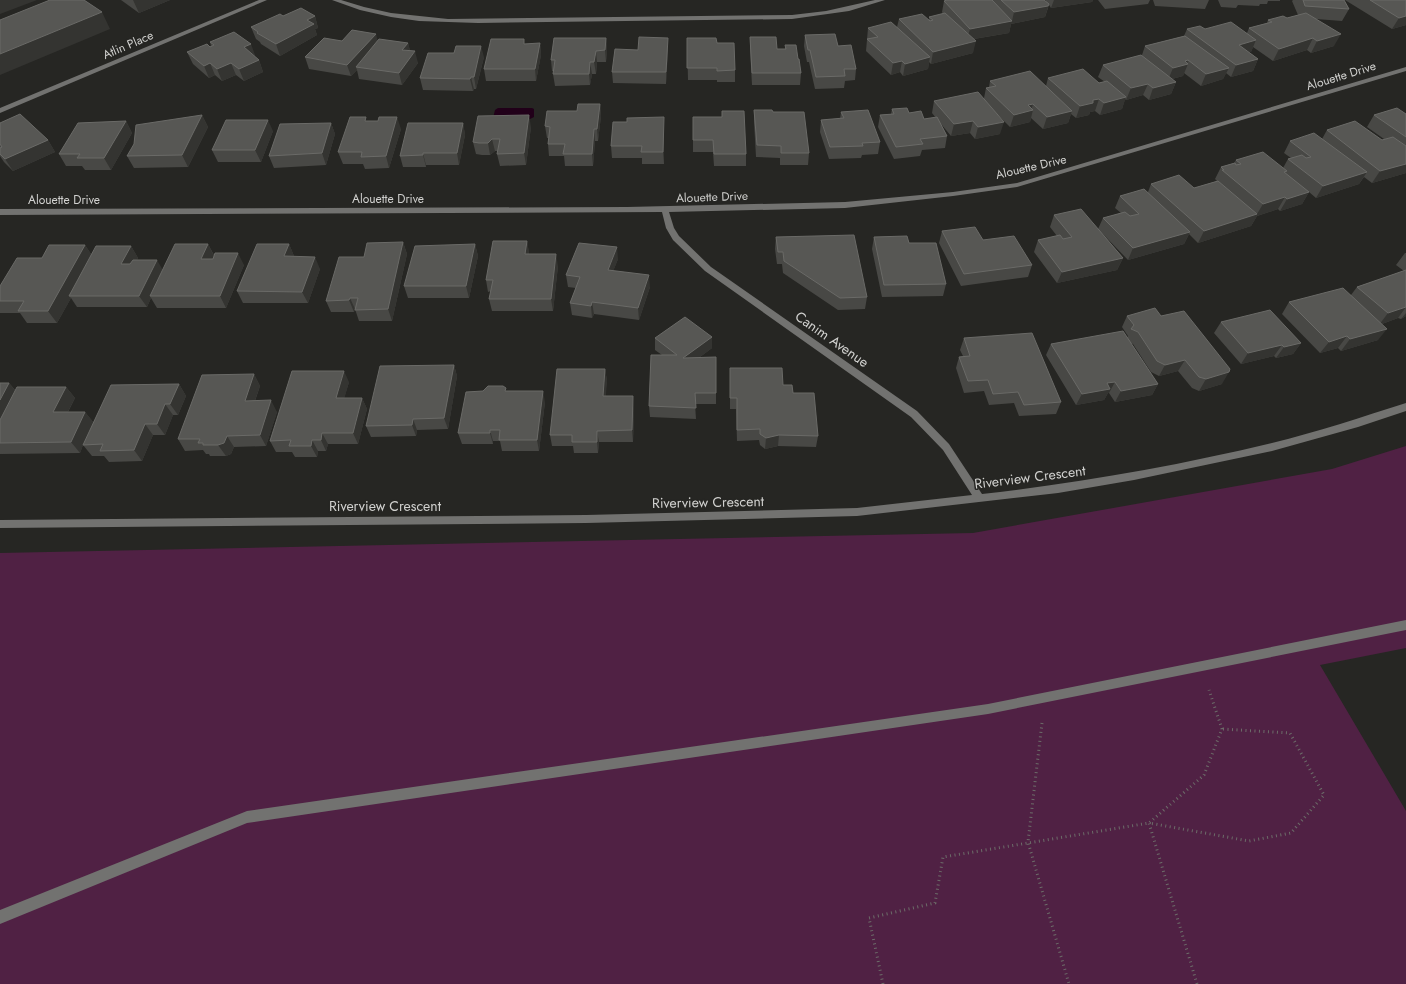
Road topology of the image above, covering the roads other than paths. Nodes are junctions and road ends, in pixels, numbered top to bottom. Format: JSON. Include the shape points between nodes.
{"nodes":[{"id":1,"x":264,"y":0,"type":"edge"},
{"id":2,"x":335,"y":0,"type":"edge"},
{"id":3,"x":882,"y":0,"type":"edge"},
{"id":4,"x":1406,"y":69,"type":"edge"},
{"id":5,"x":0,"y":111,"type":"edge"},
{"id":6,"x":664,"y":210,"type":"junction"},
{"id":7,"x":0,"y":212,"type":"edge"},
{"id":8,"x":1406,"y":407,"type":"edge"},
{"id":9,"x":979,"y":498,"type":"junction"},
{"id":10,"x":0,"y":524,"type":"edge"},
{"id":11,"x":1406,"y":625,"type":"edge"},
{"id":12,"x":0,"y":917,"type":"edge"}],
"edges":[{"from":1,"to":5,"type":"street","name":"Atlin Place"},
{"from":2,"to":3,"type":"street","via":[[367,10],[417,18],[487,21],[792,17],[858,8]]},
{"from":4,"to":6,"type":"street","name":"Alouette Drive","via":[[1017,184],[888,202]]},
{"from":6,"to":7,"type":"street","name":"Alouette Drive"},
{"from":6,"to":9,"type":"street","name":"Canim Avenue","via":[[676,238],[708,269],[914,414],[946,447]]},
{"from":8,"to":9,"type":"street","name":"Riverview Crescent","via":[[1272,447],[1204,463],[1058,489]]},
{"from":9,"to":10,"type":"street","name":"Riverview Crescent","via":[[857,512],[751,516]]},
{"from":11,"to":12,"type":"street","via":[[980,710],[247,817]]}]}
